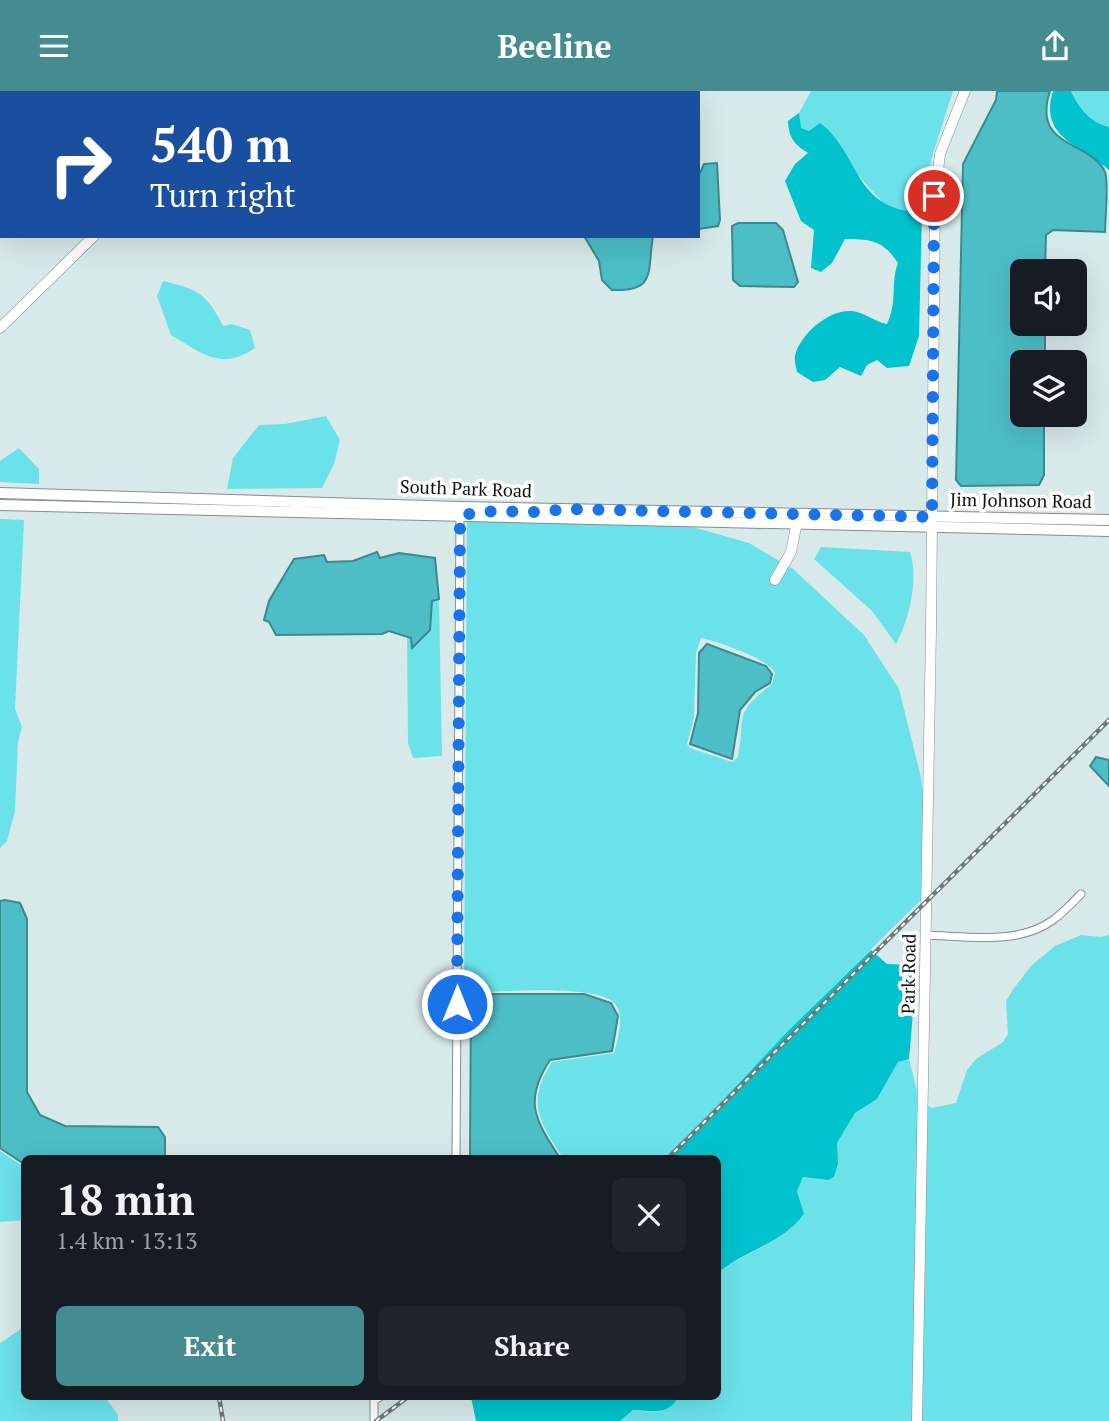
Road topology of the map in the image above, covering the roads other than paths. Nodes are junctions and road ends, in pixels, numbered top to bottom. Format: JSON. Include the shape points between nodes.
{"nodes":[{"id":1,"x":965,"y":91,"type":"edge"},
{"id":2,"x":92,"y":238,"type":"edge"},
{"id":3,"x":0,"y":328,"type":"edge"},
{"id":4,"x":0,"y":493,"type":"edge"},
{"id":5,"x":0,"y":505,"type":"edge"},
{"id":6,"x":460,"y":512,"type":"junction"},
{"id":7,"x":560,"y":514,"type":"junction"},
{"id":8,"x":797,"y":518,"type":"junction"},
{"id":9,"x":1109,"y":521,"type":"edge"},
{"id":10,"x":932,"y":522,"type":"junction"},
{"id":11,"x":1020,"y":530,"type":"junction"},
{"id":12,"x":1109,"y":531,"type":"edge"},
{"id":13,"x":775,"y":580,"type":"dead end"},
{"id":14,"x":1081,"y":894,"type":"dead end"},
{"id":15,"x":925,"y":935,"type":"junction"},
{"id":16,"x":456,"y":1155,"type":"edge"},
{"id":17,"x":374,"y":1400,"type":"edge"},
{"id":18,"x":374,"y":1421,"type":"edge"},
{"id":19,"x":917,"y":1421,"type":"edge"}],
"edges":[{"from":1,"to":10,"type":"street","name":"Park Road","via":[[940,154],[934,196]]},
{"from":2,"to":3,"type":"street"},
{"from":4,"to":6,"type":"main road","name":"South Park Road"},
{"from":5,"to":6,"type":"main road","name":"South Park Road","via":[[417,516]]},
{"from":6,"to":7,"type":"main road","name":"South Park Road"},
{"from":6,"to":16,"type":"street"},
{"from":7,"to":8,"type":"main road","name":"South Park Road","via":[[706,523]]},
{"from":7,"to":8,"type":"main road","name":"South Park Road","via":[[680,519],[695,512]]},
{"from":8,"to":10,"type":"main road","name":"South Park Road"},
{"from":8,"to":10,"type":"main road","name":"South Park Road","via":[[847,526]]},
{"from":8,"to":13,"type":"street","via":[[791,552]]},
{"from":9,"to":10,"type":"main road","name":"Jim Johnson Road"},
{"from":9,"to":11,"type":"main road","via":[[1099,527],[1031,525]]},
{"from":10,"to":11,"type":"main road","name":"Jim Johnson Road"},
{"from":10,"to":15,"type":"street","name":"Park Road"},
{"from":11,"to":12,"type":"main road","name":"Jim Johnson Road"},
{"from":14,"to":15,"type":"street","via":[[1055,919],[1024,934]]},
{"from":15,"to":19,"type":"street","name":"Park Road"},
{"from":17,"to":18,"type":"street"}]}
